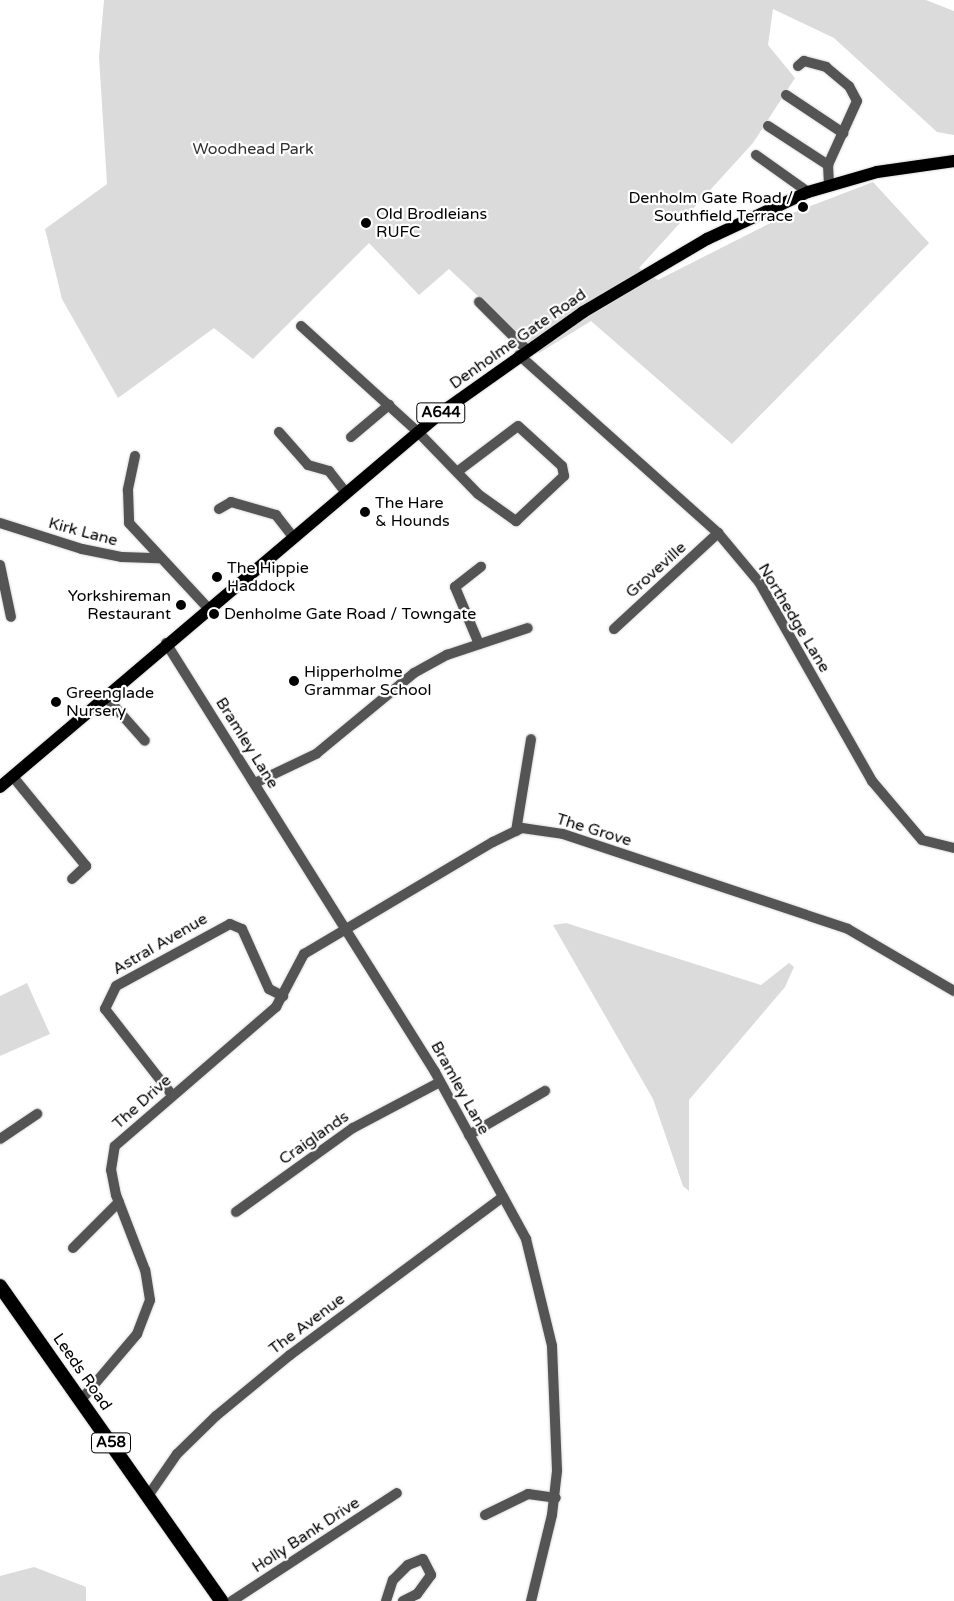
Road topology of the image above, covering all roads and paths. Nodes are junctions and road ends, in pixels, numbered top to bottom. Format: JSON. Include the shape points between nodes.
{"nodes":[{"id":1,"x":798,"y":66,"type":"dead end"},
{"id":2,"x":786,"y":95,"type":"dead end"},
{"id":3,"x":768,"y":126,"type":"dead end"},
{"id":4,"x":843,"y":133,"type":"junction"},
{"id":5,"x":756,"y":155,"type":"dead end"},
{"id":6,"x":954,"y":161,"type":"edge"},
{"id":7,"x":828,"y":165,"type":"junction"},
{"id":8,"x":828,"y":185,"type":"junction"},
{"id":9,"x":808,"y":192,"type":"junction"},
{"id":10,"x":479,"y":302,"type":"dead end"},
{"id":11,"x":301,"y":326,"type":"dead end"},
{"id":12,"x":523,"y":353,"type":"junction"},
{"id":13,"x":389,"y":405,"type":"junction"},
{"id":14,"x":278,"y":432,"type":"dead end"},
{"id":15,"x":418,"y":432,"type":"junction"},
{"id":16,"x":351,"y":437,"type":"dead end"},
{"id":17,"x":135,"y":456,"type":"dead end"},
{"id":18,"x":457,"y":472,"type":"junction"},
{"id":19,"x":346,"y":493,"type":"junction"},
{"id":20,"x":219,"y":510,"type":"dead end"},
{"id":21,"x":0,"y":524,"type":"edge"},
{"id":22,"x":718,"y":533,"type":"junction"},
{"id":23,"x":294,"y":537,"type":"junction"},
{"id":24,"x":159,"y":558,"type":"junction"},
{"id":25,"x":0,"y":565,"type":"edge"},
{"id":26,"x":480,"y":567,"type":"dead end"},
{"id":27,"x":208,"y":608,"type":"junction"},
{"id":28,"x":11,"y":616,"type":"dead end"},
{"id":29,"x":528,"y":628,"type":"dead end"},
{"id":30,"x":614,"y":629,"type":"dead end"},
{"id":31,"x":166,"y":643,"type":"junction"},
{"id":32,"x":479,"y":644,"type":"junction"},
{"id":33,"x":107,"y":698,"type":"junction"},
{"id":34,"x":530,"y":739,"type":"dead end"},
{"id":35,"x":145,"y":741,"type":"dead end"},
{"id":36,"x":14,"y":778,"type":"junction"},
{"id":37,"x":255,"y":783,"type":"junction"},
{"id":38,"x":0,"y":787,"type":"edge"},
{"id":39,"x":516,"y":831,"type":"junction"},
{"id":40,"x":954,"y":848,"type":"edge"},
{"id":41,"x":72,"y":879,"type":"dead end"},
{"id":42,"x":347,"y":930,"type":"junction"},
{"id":43,"x":954,"y":991,"type":"edge"},
{"id":44,"x":282,"y":996,"type":"junction"},
{"id":45,"x":440,"y":1082,"type":"junction"},
{"id":46,"x":545,"y":1091,"type":"dead end"},
{"id":47,"x":172,"y":1096,"type":"junction"},
{"id":48,"x":37,"y":1114,"type":"dead end"},
{"id":49,"x":469,"y":1134,"type":"junction"},
{"id":50,"x":0,"y":1139,"type":"edge"},
{"id":51,"x":503,"y":1197,"type":"junction"},
{"id":52,"x":118,"y":1202,"type":"junction"},
{"id":53,"x":236,"y":1212,"type":"dead end"},
{"id":54,"x":73,"y":1248,"type":"dead end"},
{"id":55,"x":0,"y":1286,"type":"edge"},
{"id":56,"x":81,"y":1400,"type":"junction"},
{"id":57,"x":396,"y":1493,"type":"dead end"},
{"id":58,"x":148,"y":1496,"type":"junction"},
{"id":59,"x":556,"y":1498,"type":"junction"},
{"id":60,"x":486,"y":1515,"type":"dead end"},
{"id":61,"x":221,"y":1601,"type":"edge"},
{"id":62,"x":232,"y":1601,"type":"edge"},
{"id":63,"x":386,"y":1601,"type":"edge"},
{"id":64,"x":403,"y":1601,"type":"edge"},
{"id":65,"x":530,"y":1601,"type":"edge"}],
"edges":[{"from":1,"to":4,"type":"street","via":[[804,61],[826,68],[849,86],[857,101]]},
{"from":2,"to":4,"type":"street"},
{"from":3,"to":7,"type":"street"},
{"from":4,"to":7,"type":"street"},
{"from":5,"to":9,"type":"street"},
{"from":6,"to":8,"type":"main road","name":"Denholme Gate Road","number":"A644","via":[[877,172]]},
{"from":7,"to":8,"type":"street"},
{"from":8,"to":9,"type":"main road","name":"Denholme Gate Road","number":"A644"},
{"from":9,"to":12,"type":"main road","name":"Denholme Gate Road","number":"A644","via":[[707,239]]},
{"from":10,"to":12,"type":"street","name":"Northedge Lane"},
{"from":11,"to":13,"type":"street"},
{"from":12,"to":15,"type":"main road","name":"Denholme Gate Road","number":"A644"},
{"from":12,"to":22,"type":"street","name":"Northedge Lane"},
{"from":13,"to":15,"type":"street"},
{"from":13,"to":16,"type":"street"},
{"from":14,"to":19,"type":"street","via":[[308,465],[329,471]]},
{"from":15,"to":18,"type":"street"},
{"from":15,"to":19,"type":"main road","name":"Denholme Gate Road","number":"A644"},
{"from":17,"to":24,"type":"street","via":[[128,490],[129,523]]},
{"from":18,"to":18,"type":"street","via":[[518,426],[562,466],[564,476],[516,521]]},
{"from":19,"to":23,"type":"main road","name":"Denholme Gate Road","number":"A644"},
{"from":20,"to":23,"type":"street","via":[[231,502],[276,515]]},
{"from":21,"to":24,"type":"street","name":"Kirk Lane","via":[[122,558]]},
{"from":22,"to":30,"type":"street","name":"Groveville"},
{"from":22,"to":40,"type":"street","name":"Northedge Lane","via":[[764,590],[877,788],[922,840]]},
{"from":23,"to":27,"type":"main road","name":"Denholme Gate Road","number":"A644"},
{"from":24,"to":27,"type":"street"},
{"from":25,"to":28,"type":"street"},
{"from":26,"to":32,"type":"street","via":[[455,587]]},
{"from":27,"to":31,"type":"main road","name":"Denholme Gate Road","number":"A644"},
{"from":29,"to":32,"type":"street"},
{"from":31,"to":33,"type":"main road","name":"Denholme Gate Road","number":"A644"},
{"from":31,"to":37,"type":"street","name":"Bramley Lane"},
{"from":32,"to":37,"type":"street","via":[[414,673],[316,754]]},
{"from":33,"to":35,"type":"street"},
{"from":33,"to":36,"type":"main road","name":"Denholme Gate Road","number":"A644"},
{"from":34,"to":39,"type":"street"},
{"from":36,"to":38,"type":"main road","name":"Denholme Gate Road","number":"A644"},
{"from":36,"to":41,"type":"street","via":[[86,866]]},
{"from":37,"to":42,"type":"street","name":"Bramley Lane"},
{"from":39,"to":42,"type":"street"},
{"from":39,"to":43,"type":"street","name":"The Grove","via":[[563,834],[848,929]]},
{"from":42,"to":44,"type":"street","name":"The Drive","via":[[304,954]]},
{"from":42,"to":45,"type":"street","name":"Bramley Lane"},
{"from":44,"to":47,"type":"street","name":"The Drive","via":[[276,1007]]},
{"from":44,"to":47,"type":"street","name":"Astral Avenue","via":[[269,989],[242,929],[230,924],[116,986],[105,1009]]},
{"from":45,"to":49,"type":"street","name":"Bramley Lane"},
{"from":45,"to":53,"type":"street","name":"Craiglands","via":[[352,1128]]},
{"from":46,"to":49,"type":"street"},
{"from":47,"to":52,"type":"street","name":"The Drive","via":[[115,1146],[111,1170]]},
{"from":48,"to":50,"type":"street"},
{"from":49,"to":51,"type":"street","name":"Bramley Lane"},
{"from":51,"to":58,"type":"street","name":"The Avenue","via":[[290,1355],[216,1416],[177,1454]]},
{"from":51,"to":59,"type":"street","name":"Bramley Lane","via":[[526,1238],[548,1315]]},
{"from":52,"to":54,"type":"street"},
{"from":52,"to":56,"type":"street","name":"The Drive","via":[[146,1270],[150,1300],[137,1334]]},
{"from":55,"to":56,"type":"highway","name":"Leeds Road","number":"A58"},
{"from":56,"to":58,"type":"highway","name":"Leeds Road","number":"A58"},
{"from":57,"to":62,"type":"street","name":"Holly Bank Drive"},
{"from":58,"to":61,"type":"highway","name":"Leeds Road","number":"A58"},
{"from":59,"to":60,"type":"street","via":[[528,1494]]},
{"from":59,"to":65,"type":"street","name":"Bramley Lane"},
{"from":63,"to":64,"type":"street","via":[[394,1580],[408,1565],[423,1559],[431,1575],[417,1594]]}]}
